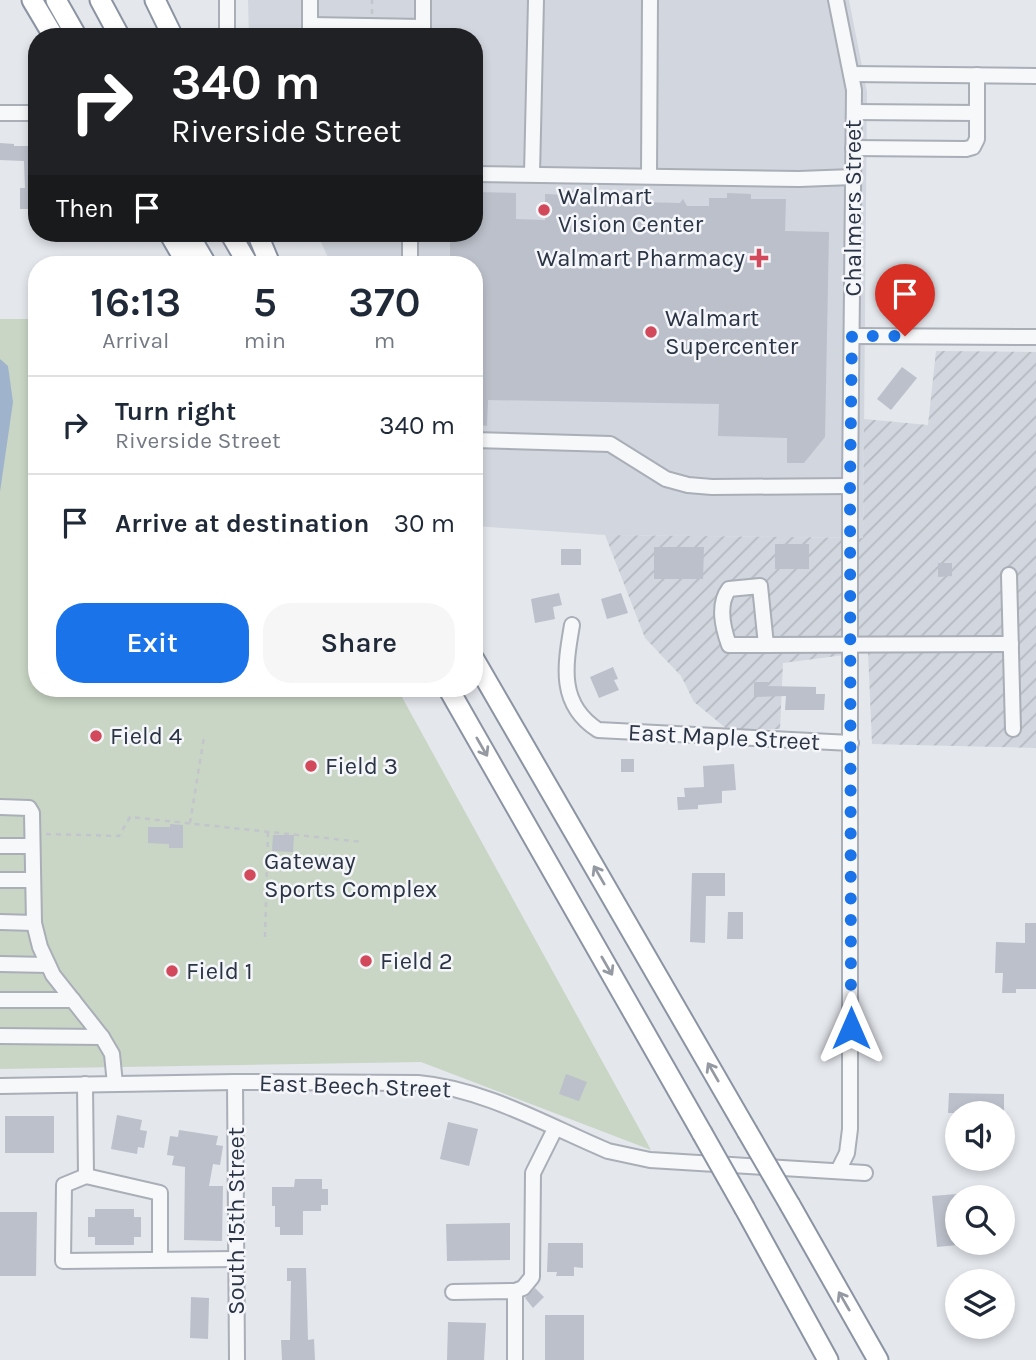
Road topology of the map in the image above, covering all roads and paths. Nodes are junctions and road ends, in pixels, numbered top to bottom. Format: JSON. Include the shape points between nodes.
{"nodes":[{"id":1,"x":32,"y":0,"type":"edge"},
{"id":2,"x":56,"y":0,"type":"edge"},
{"id":3,"x":100,"y":0,"type":"edge"},
{"id":4,"x":155,"y":0,"type":"edge"},
{"id":5,"x":166,"y":0,"type":"edge"},
{"id":6,"x":228,"y":0,"type":"edge"},
{"id":7,"x":310,"y":0,"type":"edge"},
{"id":8,"x":424,"y":0,"type":"edge"},
{"id":9,"x":536,"y":0,"type":"edge"},
{"id":10,"x":650,"y":0,"type":"edge"},
{"id":11,"x":836,"y":0,"type":"edge"},
{"id":12,"x":49,"y":28,"type":"edge"},
{"id":13,"x":72,"y":28,"type":"edge"},
{"id":14,"x":115,"y":28,"type":"edge"},
{"id":15,"x":169,"y":28,"type":"edge"},
{"id":16,"x":172,"y":28,"type":"edge"},
{"id":17,"x":227,"y":28,"type":"edge"},
{"id":18,"x":310,"y":28,"type":"edge"},
{"id":19,"x":423,"y":28,"type":"edge"},
{"id":20,"x":851,"y":74,"type":"junction"},
{"id":21,"x":977,"y":75,"type":"junction"},
{"id":22,"x":1036,"y":76,"type":"edge"},
{"id":23,"x":854,"y":112,"type":"junction"},
{"id":24,"x":0,"y":113,"type":"edge"},
{"id":25,"x":28,"y":113,"type":"edge"},
{"id":26,"x":977,"y":113,"type":"junction"},
{"id":27,"x":853,"y":148,"type":"junction"},
{"id":28,"x":483,"y":174,"type":"edge"},
{"id":29,"x":532,"y":174,"type":"junction"},
{"id":30,"x":649,"y":176,"type":"junction"},
{"id":31,"x":853,"y":177,"type":"junction"},
{"id":32,"x":852,"y":336,"type":"junction"},
{"id":33,"x":1036,"y":337,"type":"edge"},
{"id":34,"x":483,"y":440,"type":"edge"},
{"id":35,"x":850,"y":486,"type":"junction"},
{"id":36,"x":1009,"y":575,"type":"dead end"},
{"id":37,"x":572,"y":625,"type":"dead end"},
{"id":38,"x":766,"y":645,"type":"junction"},
{"id":39,"x":850,"y":645,"type":"junction"},
{"id":40,"x":1011,"y":645,"type":"junction"},
{"id":41,"x":483,"y":675,"type":"edge"},
{"id":42,"x":453,"y":697,"type":"edge"},
{"id":43,"x":1013,"y":729,"type":"dead end"},
{"id":44,"x":204,"y":737,"type":"dead end"},
{"id":45,"x":851,"y":743,"type":"junction"},
{"id":46,"x":0,"y":807,"type":"edge"},
{"id":47,"x":190,"y":824,"type":"junction"},
{"id":48,"x":268,"y":832,"type":"junction"},
{"id":49,"x":32,"y":840,"type":"junction"},
{"id":50,"x":363,"y":842,"type":"dead end"},
{"id":51,"x":0,"y":846,"type":"edge"},
{"id":52,"x":0,"y":880,"type":"edge"},
{"id":53,"x":33,"y":880,"type":"junction"},
{"id":54,"x":0,"y":922,"type":"edge"},
{"id":55,"x":34,"y":923,"type":"junction"},
{"id":56,"x":265,"y":937,"type":"dead end"},
{"id":57,"x":0,"y":964,"type":"edge"},
{"id":58,"x":48,"y":965,"type":"junction"},
{"id":59,"x":0,"y":1000,"type":"edge"},
{"id":60,"x":73,"y":1000,"type":"junction"},
{"id":61,"x":0,"y":1036,"type":"edge"},
{"id":62,"x":102,"y":1037,"type":"junction"},
{"id":63,"x":235,"y":1082,"type":"junction"},
{"id":64,"x":85,"y":1084,"type":"junction"},
{"id":65,"x":115,"y":1084,"type":"junction"},
{"id":66,"x":0,"y":1086,"type":"edge"},
{"id":67,"x":555,"y":1129,"type":"junction"},
{"id":68,"x":838,"y":1171,"type":"junction"},
{"id":69,"x":865,"y":1173,"type":"dead end"},
{"id":70,"x":86,"y":1176,"type":"junction"},
{"id":71,"x":160,"y":1259,"type":"junction"},
{"id":72,"x":236,"y":1259,"type":"junction"},
{"id":73,"x":514,"y":1291,"type":"junction"},
{"id":74,"x":453,"y":1292,"type":"dead end"},
{"id":75,"x":237,"y":1360,"type":"edge"},
{"id":76,"x":515,"y":1360,"type":"edge"},
{"id":77,"x":828,"y":1360,"type":"edge"},
{"id":78,"x":878,"y":1360,"type":"edge"}],
"edges":[{"from":1,"to":12,"type":"highway"},
{"from":2,"to":13,"type":"highway"},
{"from":3,"to":14,"type":"highway"},
{"from":4,"to":15,"type":"highway"},
{"from":5,"to":16,"type":"highway"},
{"from":6,"to":17,"type":"street"},
{"from":7,"to":18,"type":"street"},
{"from":8,"to":19,"type":"street"},
{"from":9,"to":29,"type":"street"},
{"from":10,"to":30,"type":"street"},
{"from":11,"to":20,"type":"street","name":"Chalmers Street"},
{"from":20,"to":21,"type":"street"},
{"from":20,"to":23,"type":"street","name":"Chalmers Street"},
{"from":21,"to":22,"type":"street"},
{"from":21,"to":26,"type":"street"},
{"from":23,"to":26,"type":"street"},
{"from":23,"to":27,"type":"street","name":"Chalmers Street"},
{"from":24,"to":25,"type":"street"},
{"from":26,"to":27,"type":"street","via":[[976,143],[966,149]]},
{"from":27,"to":31,"type":"street","name":"Chalmers Street"},
{"from":28,"to":29,"type":"street"},
{"from":29,"to":30,"type":"street"},
{"from":30,"to":31,"type":"street"},
{"from":31,"to":32,"type":"street","name":"Chalmers Street"},
{"from":32,"to":33,"type":"street"},
{"from":32,"to":35,"type":"street","name":"Chalmers Street"},
{"from":34,"to":35,"type":"street","via":[[610,444],[666,479],[688,485]]},
{"from":35,"to":39,"type":"street","name":"Chalmers Street"},
{"from":36,"to":40,"type":"street"},
{"from":37,"to":45,"type":"street","name":"East Maple Street","via":[[564,668],[568,691],[578,712],[598,730]]},
{"from":38,"to":38,"type":"street","via":[[729,645],[722,603],[729,589],[760,586]]},
{"from":38,"to":39,"type":"street"},
{"from":39,"to":40,"type":"street"},
{"from":39,"to":45,"type":"street","name":"Chalmers Street"},
{"from":40,"to":43,"type":"street"},
{"from":78,"to":41,"type":"highway","one_way":true,"bridge":true},
{"from":42,"to":77,"type":"highway","one_way":true,"bridge":true},
{"from":44,"to":47,"type":"path"},
{"from":45,"to":68,"type":"street","name":"Chalmers Street","via":[[850,1129],[847,1153]]},
{"from":46,"to":49,"type":"street","via":[[29,808]]},
{"from":47,"to":48,"type":"path"},
{"from":47,"to":49,"type":"path","via":[[130,817],[119,836]]},
{"from":48,"to":50,"type":"path"},
{"from":48,"to":56,"type":"path"},
{"from":49,"to":51,"type":"street"},
{"from":49,"to":53,"type":"street"},
{"from":52,"to":53,"type":"street"},
{"from":53,"to":55,"type":"street"},
{"from":54,"to":55,"type":"street"},
{"from":55,"to":58,"type":"street"},
{"from":57,"to":58,"type":"street"},
{"from":58,"to":60,"type":"street"},
{"from":59,"to":60,"type":"street"},
{"from":60,"to":62,"type":"street"},
{"from":61,"to":62,"type":"street"},
{"from":62,"to":65,"type":"street","via":[[112,1054]]},
{"from":63,"to":65,"type":"street","name":"East Beech Street"},
{"from":63,"to":67,"type":"street","name":"East Beech Street","via":[[445,1086],[481,1096]]},
{"from":63,"to":72,"type":"street","name":"South 15th Street"},
{"from":64,"to":65,"type":"street","name":"East Beech Street"},
{"from":64,"to":66,"type":"street","name":"East Beech Street"},
{"from":64,"to":70,"type":"street"},
{"from":67,"to":68,"type":"street","name":"East Beech Street","via":[[608,1151],[650,1160]]},
{"from":67,"to":73,"type":"street","via":[[533,1173],[532,1277]]},
{"from":68,"to":69,"type":"street","name":"East Beech Street"},
{"from":70,"to":71,"type":"street","via":[[160,1193]]},
{"from":70,"to":71,"type":"street","via":[[64,1185],[63,1261]]},
{"from":71,"to":72,"type":"street"},
{"from":72,"to":75,"type":"street","name":"South 15th Street"},
{"from":73,"to":74,"type":"street"},
{"from":73,"to":76,"type":"street"}]}
